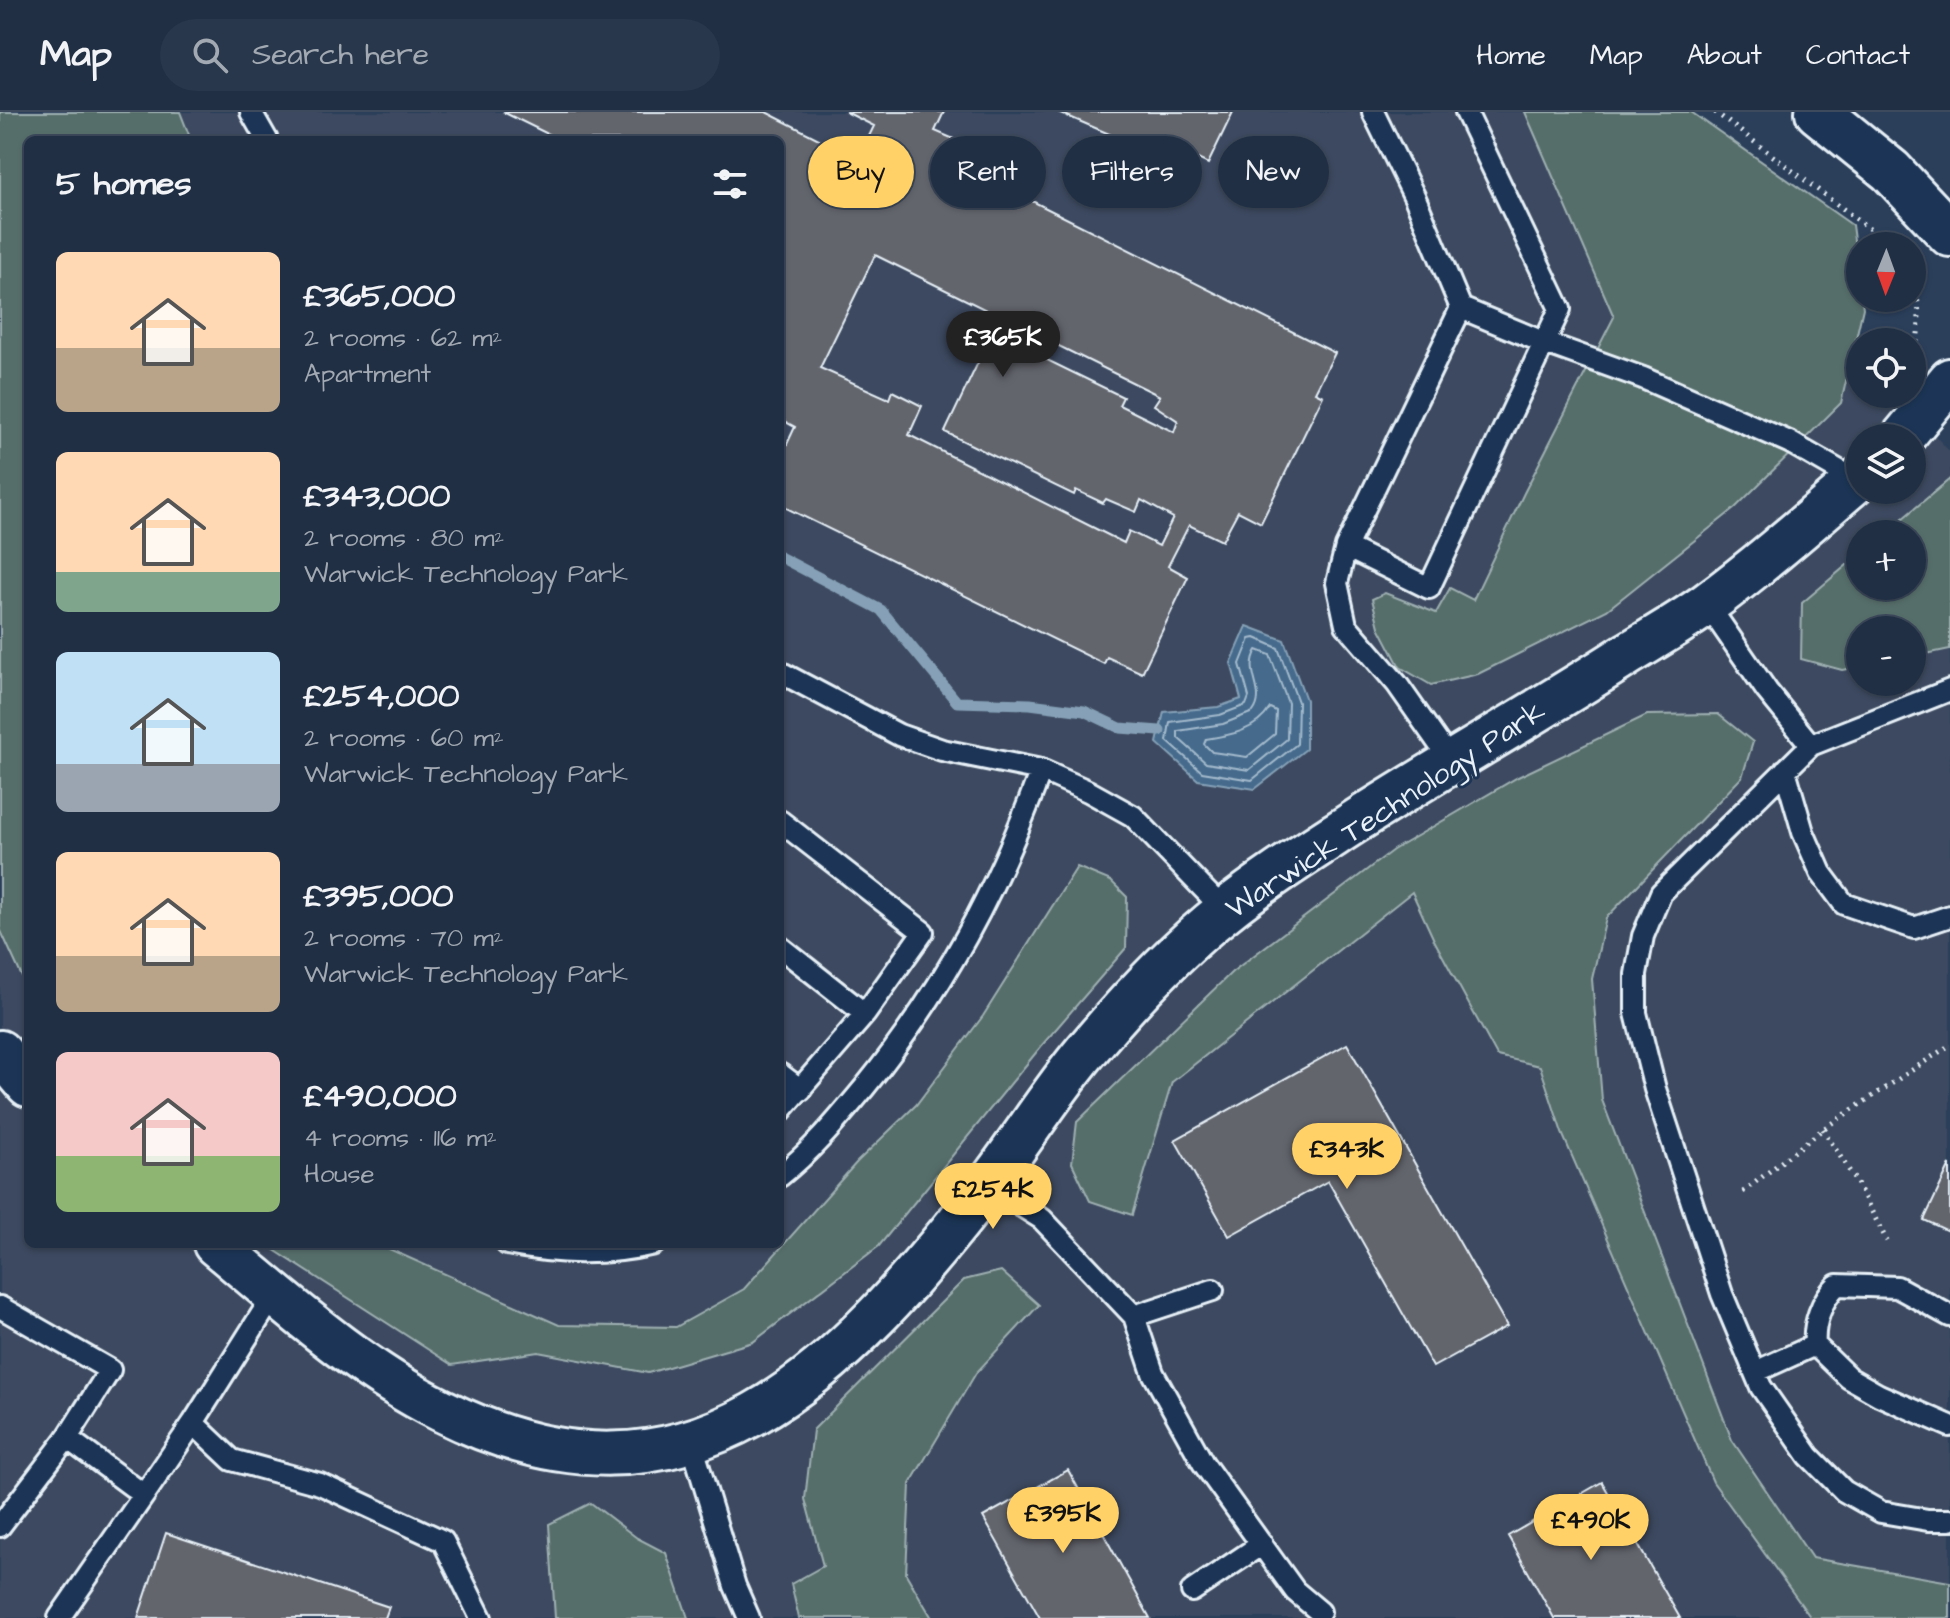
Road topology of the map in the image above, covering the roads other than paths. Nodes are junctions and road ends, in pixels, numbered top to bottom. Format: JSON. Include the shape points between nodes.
{"nodes":[{"id":1,"x":251,"y":112,"type":"edge"},
{"id":2,"x":1373,"y":112,"type":"edge"},
{"id":3,"x":1466,"y":112,"type":"edge"},
{"id":4,"x":1818,"y":112,"type":"edge"},
{"id":5,"x":265,"y":136,"type":"edge"},
{"id":6,"x":1950,"y":234,"type":"edge"},
{"id":7,"x":1461,"y":308,"type":"junction"},
{"id":8,"x":1543,"y":342,"type":"junction"},
{"id":9,"x":1950,"y":380,"type":"edge"},
{"id":10,"x":1914,"y":424,"type":"edge"},
{"id":11,"x":1846,"y":473,"type":"edge"},
{"id":12,"x":1846,"y":490,"type":"edge"},
{"id":13,"x":1346,"y":547,"type":"junction"},
{"id":14,"x":1707,"y":604,"type":"junction"},
{"id":15,"x":784,"y":674,"type":"edge"},
{"id":16,"x":1950,"y":690,"type":"edge"},
{"id":17,"x":1811,"y":745,"type":"junction"},
{"id":18,"x":1451,"y":761,"type":"junction"},
{"id":19,"x":1041,"y":770,"type":"junction"},
{"id":20,"x":1785,"y":770,"type":"junction"},
{"id":21,"x":784,"y":824,"type":"edge"},
{"id":22,"x":1225,"y":911,"type":"junction"},
{"id":23,"x":1950,"y":916,"type":"edge"},
{"id":24,"x":784,"y":950,"type":"edge"},
{"id":25,"x":865,"y":1014,"type":"junction"},
{"id":26,"x":0,"y":1052,"type":"edge"},
{"id":27,"x":784,"y":1077,"type":"edge"},
{"id":28,"x":24,"y":1080,"type":"edge"},
{"id":29,"x":801,"y":1090,"type":"junction"},
{"id":30,"x":784,"y":1108,"type":"edge"},
{"id":31,"x":784,"y":1172,"type":"edge"},
{"id":32,"x":988,"y":1185,"type":"junction"},
{"id":33,"x":220,"y":1248,"type":"edge"},
{"id":34,"x":536,"y":1248,"type":"edge"},
{"id":35,"x":636,"y":1248,"type":"edge"},
{"id":36,"x":1213,"y":1290,"type":"dead end"},
{"id":37,"x":275,"y":1293,"type":"junction"},
{"id":38,"x":0,"y":1307,"type":"edge"},
{"id":39,"x":1134,"y":1316,"type":"junction"},
{"id":40,"x":1950,"y":1316,"type":"edge"},
{"id":41,"x":1815,"y":1345,"type":"junction"},
{"id":42,"x":1755,"y":1372,"type":"junction"},
{"id":43,"x":193,"y":1423,"type":"junction"},
{"id":44,"x":1950,"y":1426,"type":"edge"},
{"id":45,"x":67,"y":1438,"type":"junction"},
{"id":46,"x":691,"y":1441,"type":"junction"},
{"id":47,"x":144,"y":1495,"type":"junction"},
{"id":48,"x":1950,"y":1520,"type":"edge"},
{"id":49,"x":0,"y":1526,"type":"edge"},
{"id":50,"x":1262,"y":1544,"type":"junction"},
{"id":51,"x":1192,"y":1591,"type":"dead end"},
{"id":52,"x":1320,"y":1612,"type":"dead end"},
{"id":53,"x":59,"y":1618,"type":"edge"},
{"id":54,"x":481,"y":1618,"type":"edge"},
{"id":55,"x":749,"y":1618,"type":"edge"}],
"edges":[{"from":1,"to":5,"type":"lane"},
{"from":2,"to":7,"type":"lane"},
{"from":3,"to":8,"type":"lane","via":[[1560,309]]},
{"from":4,"to":6,"type":"street","via":[[1891,171]]},
{"from":7,"to":8,"type":"lane"},
{"from":7,"to":13,"type":"lane"},
{"from":8,"to":11,"type":"lane","via":[[1643,378],[1789,442]]},
{"from":8,"to":13,"type":"lane","via":[[1429,588]]},
{"from":9,"to":10,"type":"street"},
{"from":12,"to":14,"type":"street","name":"Warwick Technology Park"},
{"from":13,"to":18,"type":"lane","via":[[1337,583],[1346,625],[1397,684]]},
{"from":14,"to":17,"type":"lane"},
{"from":14,"to":18,"type":"street","name":"Warwick Technology Park"},
{"from":15,"to":19,"type":"lane","via":[[899,735],[942,750]]},
{"from":16,"to":17,"type":"lane"},
{"from":17,"to":20,"type":"lane"},
{"from":18,"to":22,"type":"street","name":"Warwick Technology Park"},
{"from":19,"to":22,"type":"lane","via":[[1133,816]]},
{"from":19,"to":31,"type":"lane","via":[[995,881],[942,983],[828,1132]]},
{"from":20,"to":23,"type":"lane","via":[[1809,846],[1844,904],[1914,928]]},
{"from":20,"to":42,"type":"lane","via":[[1661,893],[1643,936],[1636,974],[1636,1013],[1655,1089],[1722,1294]]},
{"from":21,"to":25,"type":"lane","via":[[923,932]]},
{"from":22,"to":32,"type":"street","name":"Warwick Technology Park","via":[[1162,965],[1084,1054]]},
{"from":24,"to":25,"type":"lane"},
{"from":25,"to":29,"type":"lane"},
{"from":26,"to":28,"type":"street"},
{"from":27,"to":29,"type":"lane"},
{"from":29,"to":30,"type":"lane"},
{"from":32,"to":39,"type":"lane","via":[[1042,1219]]},
{"from":32,"to":46,"type":"street","name":"Warwick Technology Park","via":[[896,1294],[816,1374],[736,1424]]},
{"from":33,"to":37,"type":"street","name":"Warwick Technology Park"},
{"from":34,"to":35,"type":"lane","via":[[573,1253]]},
{"from":36,"to":39,"type":"lane"},
{"from":37,"to":43,"type":"lane"},
{"from":37,"to":46,"type":"street","name":"Warwick Technology Park","via":[[333,1341],[440,1410],[516,1440],[591,1453],[641,1452]]},
{"from":38,"to":45,"type":"lane","via":[[110,1370]]},
{"from":39,"to":50,"type":"lane","via":[[1153,1373],[1203,1463]]},
{"from":40,"to":41,"type":"lane","via":[[1897,1287],[1837,1285],[1827,1295],[1814,1332]]},
{"from":41,"to":42,"type":"lane"},
{"from":41,"to":44,"type":"lane","via":[[1859,1384]]},
{"from":42,"to":48,"type":"lane","via":[[1809,1456],[1844,1491],[1881,1512]]},
{"from":43,"to":47,"type":"lane"},
{"from":43,"to":54,"type":"lane","via":[[232,1460],[320,1484],[443,1541]]},
{"from":45,"to":47,"type":"lane"},
{"from":45,"to":49,"type":"lane"},
{"from":46,"to":55,"type":"lane"},
{"from":47,"to":53,"type":"lane"},
{"from":50,"to":51,"type":"lane"},
{"from":50,"to":52,"type":"lane","via":[[1295,1591]]}]}
